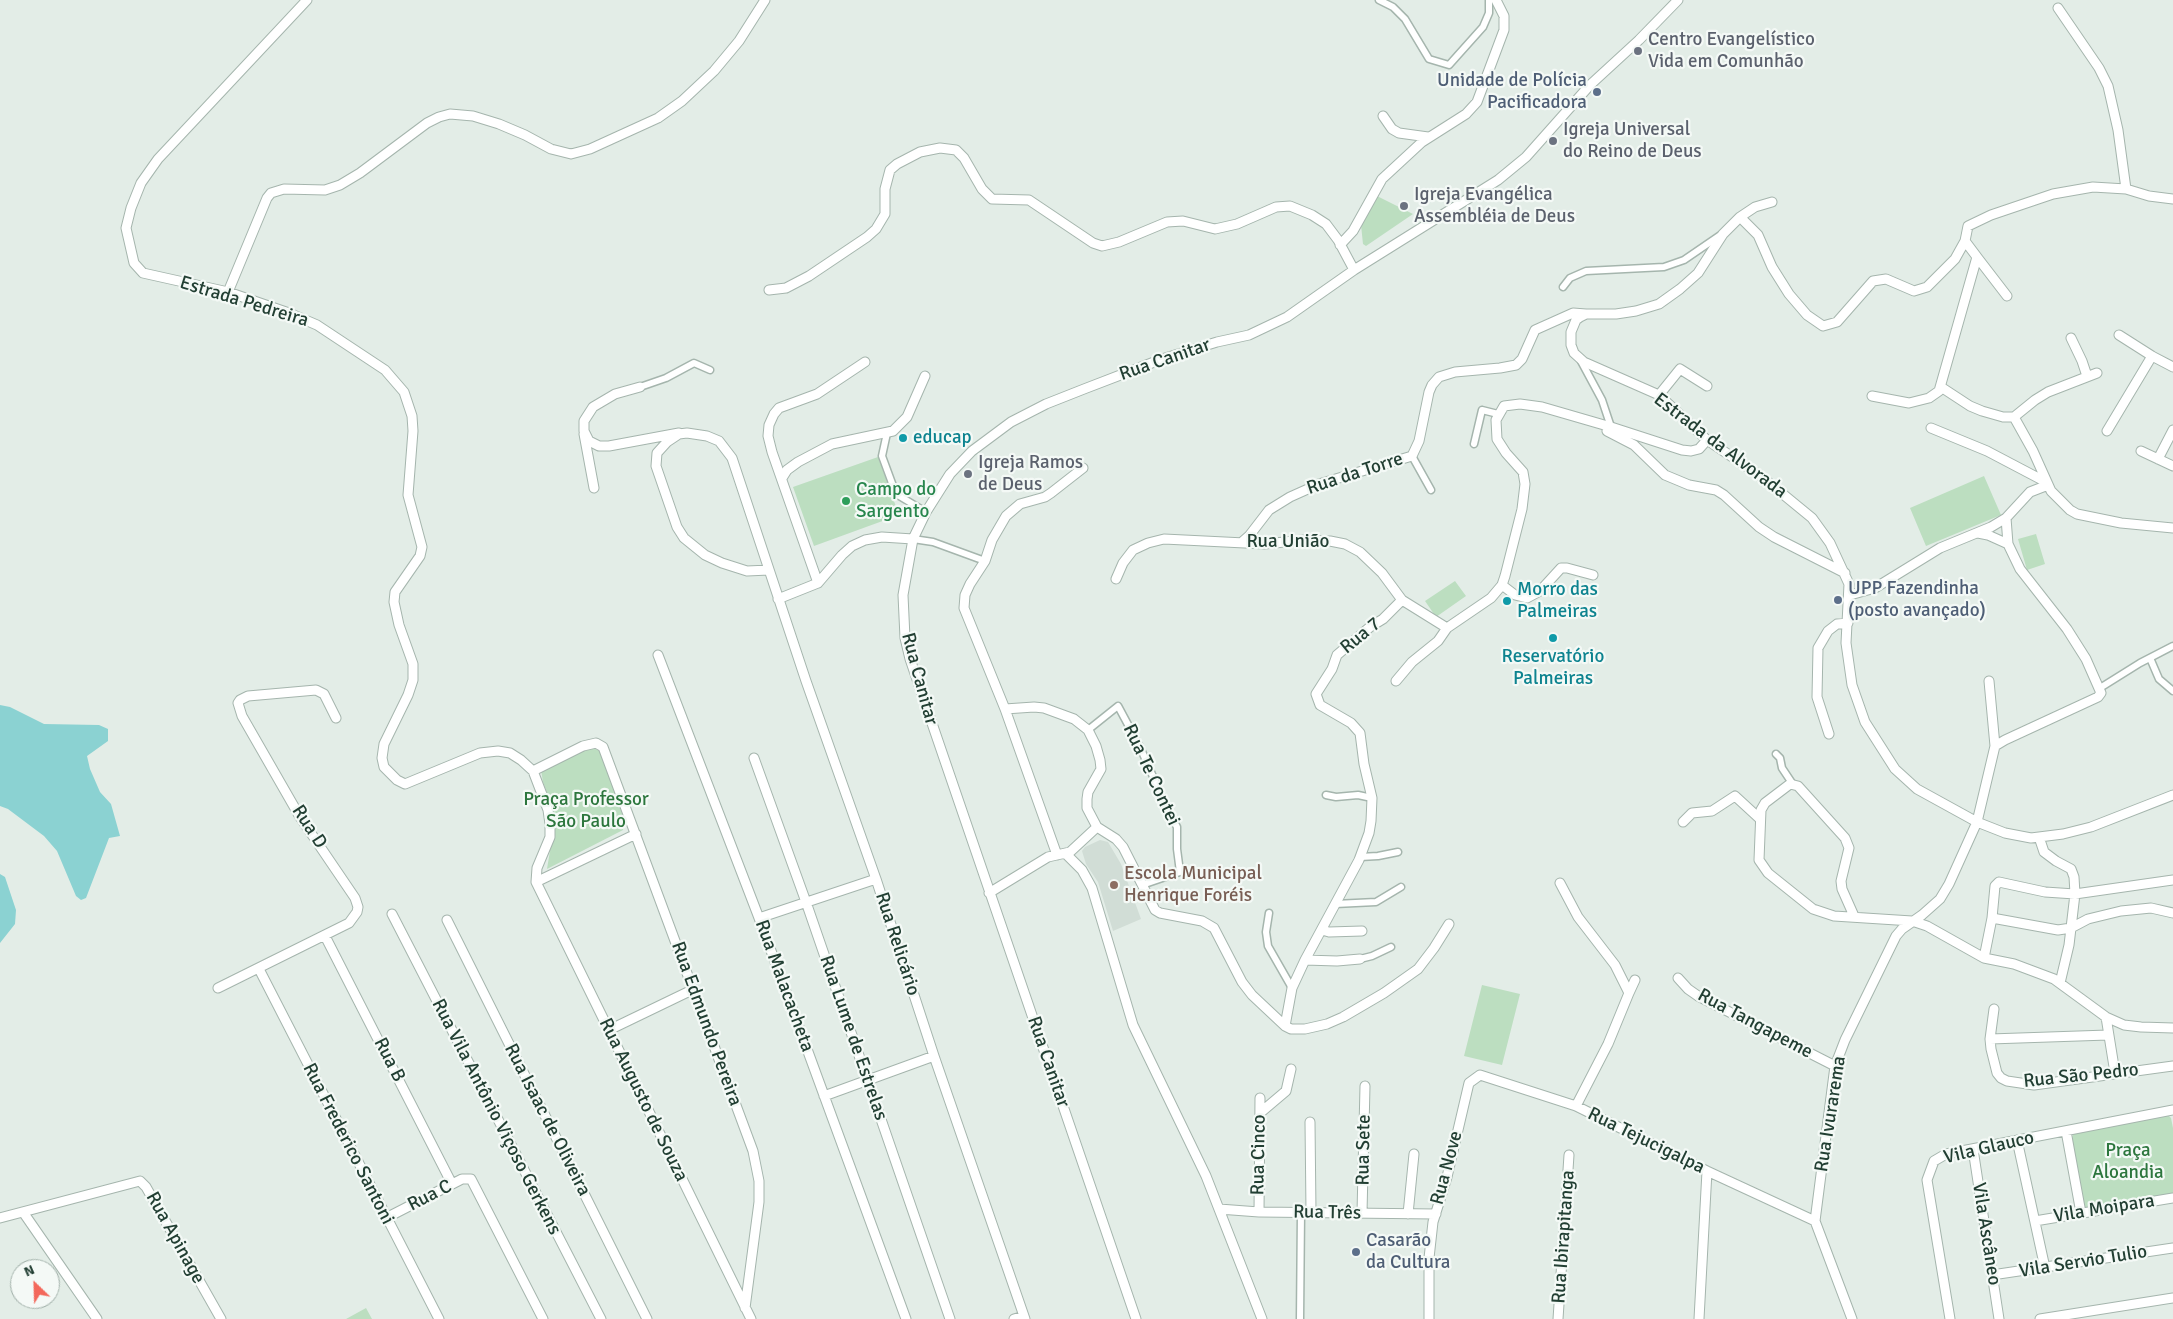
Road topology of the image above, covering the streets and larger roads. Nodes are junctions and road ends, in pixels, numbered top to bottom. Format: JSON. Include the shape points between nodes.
{"nodes":[{"id":1,"x":307,"y":0,"type":"edge"},
{"id":2,"x":765,"y":0,"type":"edge"},
{"id":3,"x":1379,"y":0,"type":"edge"},
{"id":4,"x":1490,"y":0,"type":"edge"},
{"id":5,"x":1496,"y":0,"type":"edge"},
{"id":6,"x":1678,"y":0,"type":"edge"},
{"id":7,"x":2058,"y":8,"type":"dead end"},
{"id":8,"x":1383,"y":116,"type":"dead end"},
{"id":9,"x":1428,"y":137,"type":"junction"},
{"id":10,"x":2126,"y":189,"type":"junction"},
{"id":11,"x":2173,"y":199,"type":"edge"},
{"id":12,"x":1772,"y":202,"type":"dead end"},
{"id":13,"x":1740,"y":217,"type":"junction"},
{"id":14,"x":1723,"y":234,"type":"junction"},
{"id":15,"x":1965,"y":241,"type":"junction"},
{"id":16,"x":1340,"y":245,"type":"junction"},
{"id":17,"x":1977,"y":257,"type":"junction"},
{"id":18,"x":1354,"y":270,"type":"junction"},
{"id":19,"x":1563,"y":287,"type":"dead end"},
{"id":20,"x":769,"y":290,"type":"dead end"},
{"id":21,"x":228,"y":292,"type":"junction"},
{"id":22,"x":2007,"y":296,"type":"dead end"},
{"id":23,"x":1586,"y":314,"type":"junction"},
{"id":24,"x":2119,"y":335,"type":"dead end"},
{"id":25,"x":2070,"y":338,"type":"dead end"},
{"id":26,"x":2152,"y":356,"type":"junction"},
{"id":27,"x":1579,"y":358,"type":"junction"},
{"id":28,"x":865,"y":362,"type":"dead end"},
{"id":29,"x":2173,"y":367,"type":"edge"},
{"id":30,"x":710,"y":370,"type":"dead end"},
{"id":31,"x":2097,"y":373,"type":"dead end"},
{"id":32,"x":925,"y":376,"type":"dead end"},
{"id":33,"x":2087,"y":376,"type":"junction"},
{"id":34,"x":1707,"y":386,"type":"dead end"},
{"id":35,"x":640,"y":387,"type":"joint"},
{"id":36,"x":1941,"y":387,"type":"junction"},
{"id":37,"x":1659,"y":396,"type":"junction"},
{"id":38,"x":1872,"y":396,"type":"dead end"},
{"id":39,"x":1498,"y":414,"type":"junction"},
{"id":40,"x":2014,"y":417,"type":"junction"},
{"id":41,"x":1586,"y":419,"type":"junction"},
{"id":42,"x":1611,"y":427,"type":"junction"},
{"id":43,"x":1931,"y":428,"type":"dead end"},
{"id":44,"x":2173,"y":430,"type":"edge"},
{"id":45,"x":584,"y":431,"type":"junction"},
{"id":46,"x":2107,"y":431,"type":"dead end"},
{"id":47,"x":687,"y":433,"type":"junction"},
{"id":48,"x":887,"y":433,"type":"junction"},
{"id":49,"x":1708,"y":440,"type":"junction"},
{"id":50,"x":1474,"y":444,"type":"dead end"},
{"id":51,"x":2141,"y":451,"type":"dead end"},
{"id":52,"x":1412,"y":456,"type":"junction"},
{"id":53,"x":2158,"y":459,"type":"junction"},
{"id":54,"x":2173,"y":466,"type":"edge"},
{"id":55,"x":1083,"y":468,"type":"dead end"},
{"id":56,"x":782,"y":478,"type":"junction"},
{"id":57,"x":2047,"y":484,"type":"junction"},
{"id":58,"x":594,"y":488,"type":"dead end"},
{"id":59,"x":1431,"y":490,"type":"dead end"},
{"id":60,"x":926,"y":512,"type":"junction"},
{"id":61,"x":2006,"y":518,"type":"junction"},
{"id":62,"x":2173,"y":528,"type":"edge"},
{"id":63,"x":1976,"y":533,"type":"junction"},
{"id":64,"x":914,"y":539,"type":"junction"},
{"id":65,"x":1241,"y":543,"type":"junction"},
{"id":66,"x":2008,"y":544,"type":"junction"},
{"id":67,"x":985,"y":561,"type":"junction"},
{"id":68,"x":769,"y":570,"type":"junction"},
{"id":69,"x":1845,"y":573,"type":"junction"},
{"id":70,"x":1593,"y":575,"type":"dead end"},
{"id":71,"x":1116,"y":579,"type":"dead end"},
{"id":72,"x":818,"y":583,"type":"junction"},
{"id":73,"x":1502,"y":585,"type":"junction"},
{"id":74,"x":1850,"y":596,"type":"junction"},
{"id":75,"x":778,"y":599,"type":"junction"},
{"id":76,"x":1402,"y":600,"type":"junction"},
{"id":77,"x":1848,"y":623,"type":"junction"},
{"id":78,"x":1446,"y":628,"type":"junction"},
{"id":79,"x":2173,"y":646,"type":"edge"},
{"id":80,"x":658,"y":655,"type":"dead end"},
{"id":81,"x":2150,"y":658,"type":"junction"},
{"id":82,"x":1396,"y":681,"type":"dead end"},
{"id":83,"x":1989,"y":681,"type":"dead end"},
{"id":84,"x":2100,"y":691,"type":"junction"},
{"id":85,"x":2173,"y":691,"type":"edge"},
{"id":86,"x":1005,"y":709,"type":"junction"},
{"id":87,"x":336,"y":718,"type":"dead end"},
{"id":88,"x":1088,"y":730,"type":"junction"},
{"id":89,"x":1829,"y":734,"type":"dead end"},
{"id":90,"x":1995,"y":746,"type":"junction"},
{"id":91,"x":1776,"y":754,"type":"dead end"},
{"id":92,"x":754,"y":758,"type":"dead end"},
{"id":93,"x":534,"y":771,"type":"junction"},
{"id":94,"x":1792,"y":783,"type":"junction"},
{"id":95,"x":1326,"y":795,"type":"dead end"},
{"id":96,"x":2173,"y":795,"type":"edge"},
{"id":97,"x":1372,"y":798,"type":"junction"},
{"id":98,"x":1760,"y":819,"type":"junction"},
{"id":99,"x":1682,"y":822,"type":"dead end"},
{"id":100,"x":1977,"y":822,"type":"junction"},
{"id":101,"x":1097,"y":827,"type":"junction"},
{"id":102,"x":636,"y":834,"type":"junction"},
{"id":103,"x":2039,"y":837,"type":"junction"},
{"id":104,"x":1398,"y":852,"type":"dead end"},
{"id":105,"x":1061,"y":855,"type":"junction"},
{"id":106,"x":1360,"y":857,"type":"junction"},
{"id":107,"x":876,"y":879,"type":"junction"},
{"id":108,"x":2173,"y":880,"type":"edge"},
{"id":109,"x":536,"y":882,"type":"junction"},
{"id":110,"x":1560,"y":883,"type":"dead end"},
{"id":111,"x":1142,"y":885,"type":"junction"},
{"id":112,"x":1401,"y":887,"type":"dead end"},
{"id":113,"x":989,"y":893,"type":"junction"},
{"id":114,"x":2075,"y":894,"type":"junction"},
{"id":115,"x":806,"y":902,"type":"junction"},
{"id":116,"x":1335,"y":904,"type":"junction"},
{"id":117,"x":1269,"y":913,"type":"dead end"},
{"id":118,"x":2173,"y":913,"type":"edge"},
{"id":119,"x":392,"y":914,"type":"dead end"},
{"id":120,"x":1854,"y":916,"type":"junction"},
{"id":121,"x":759,"y":918,"type":"junction"},
{"id":122,"x":1992,"y":918,"type":"junction"},
{"id":123,"x":447,"y":920,"type":"dead end"},
{"id":124,"x":1912,"y":922,"type":"junction"},
{"id":125,"x":1449,"y":924,"type":"dead end"},
{"id":126,"x":2071,"y":928,"type":"junction"},
{"id":127,"x":1322,"y":930,"type":"junction"},
{"id":128,"x":1362,"y":931,"type":"dead end"},
{"id":129,"x":325,"y":936,"type":"junction"},
{"id":130,"x":1391,"y":947,"type":"dead end"},
{"id":131,"x":1984,"y":958,"type":"junction"},
{"id":132,"x":1360,"y":959,"type":"joint"},
{"id":133,"x":1305,"y":960,"type":"junction"},
{"id":134,"x":259,"y":969,"type":"junction"},
{"id":135,"x":1678,"y":978,"type":"dead end"},
{"id":136,"x":1635,"y":980,"type":"dead end"},
{"id":137,"x":2060,"y":983,"type":"junction"},
{"id":138,"x":218,"y":988,"type":"dead end"},
{"id":139,"x":1292,"y":988,"type":"junction"},
{"id":140,"x":694,"y":989,"type":"junction"},
{"id":141,"x":1629,"y":993,"type":"junction"},
{"id":142,"x":1994,"y":1009,"type":"dead end"},
{"id":143,"x":2106,"y":1017,"type":"junction"},
{"id":144,"x":1285,"y":1026,"type":"junction"},
{"id":145,"x":2173,"y":1028,"type":"edge"},
{"id":146,"x":609,"y":1030,"type":"junction"},
{"id":147,"x":2108,"y":1035,"type":"junction"},
{"id":148,"x":1990,"y":1038,"type":"junction"},
{"id":149,"x":934,"y":1056,"type":"junction"},
{"id":150,"x":1835,"y":1066,"type":"junction"},
{"id":151,"x":2173,"y":1066,"type":"edge"},
{"id":152,"x":1290,"y":1069,"type":"dead end"},
{"id":153,"x":2115,"y":1074,"type":"junction"},
{"id":154,"x":1473,"y":1078,"type":"joint"},
{"id":155,"x":868,"y":1081,"type":"junction"},
{"id":156,"x":1365,"y":1086,"type":"dead end"},
{"id":157,"x":824,"y":1096,"type":"junction"},
{"id":158,"x":1260,"y":1098,"type":"dead end"},
{"id":159,"x":1576,"y":1106,"type":"junction"},
{"id":160,"x":2173,"y":1110,"type":"edge"},
{"id":161,"x":1260,"y":1113,"type":"junction"},
{"id":162,"x":1310,"y":1122,"type":"dead end"},
{"id":163,"x":2066,"y":1131,"type":"junction"},
{"id":164,"x":2017,"y":1140,"type":"junction"},
{"id":165,"x":1972,"y":1149,"type":"junction"},
{"id":166,"x":1414,"y":1154,"type":"dead end"},
{"id":167,"x":1569,"y":1155,"type":"dead end"},
{"id":168,"x":1707,"y":1171,"type":"junction"},
{"id":169,"x":452,"y":1184,"type":"junction"},
{"id":170,"x":2173,"y":1198,"type":"edge"},
{"id":171,"x":1219,"y":1209,"type":"junction"},
{"id":172,"x":23,"y":1212,"type":"junction"},
{"id":173,"x":1259,"y":1212,"type":"junction"},
{"id":174,"x":1301,"y":1212,"type":"junction"},
{"id":175,"x":1311,"y":1212,"type":"junction"},
{"id":176,"x":1362,"y":1213,"type":"junction"},
{"id":177,"x":2081,"y":1213,"type":"junction"},
{"id":178,"x":1408,"y":1214,"type":"junction"},
{"id":179,"x":1436,"y":1214,"type":"junction"},
{"id":180,"x":0,"y":1218,"type":"edge"},
{"id":181,"x":386,"y":1218,"type":"junction"},
{"id":182,"x":1816,"y":1221,"type":"junction"},
{"id":183,"x":2035,"y":1221,"type":"junction"},
{"id":184,"x":2173,"y":1248,"type":"edge"},
{"id":185,"x":2045,"y":1268,"type":"junction"},
{"id":186,"x":1992,"y":1275,"type":"junction"},
{"id":187,"x":2173,"y":1298,"type":"edge"},
{"id":188,"x":745,"y":1308,"type":"junction"},
{"id":189,"x":1024,"y":1317,"type":"edge"},
{"id":190,"x":97,"y":1319,"type":"edge"},
{"id":191,"x":220,"y":1319,"type":"edge"},
{"id":192,"x":439,"y":1319,"type":"edge"},
{"id":193,"x":543,"y":1319,"type":"edge"},
{"id":194,"x":601,"y":1319,"type":"edge"},
{"id":195,"x":647,"y":1319,"type":"edge"},
{"id":196,"x":751,"y":1319,"type":"edge"},
{"id":197,"x":906,"y":1319,"type":"edge"},
{"id":198,"x":950,"y":1319,"type":"edge"},
{"id":199,"x":1014,"y":1319,"type":"edge"},
{"id":200,"x":1136,"y":1319,"type":"edge"},
{"id":201,"x":1262,"y":1319,"type":"edge"},
{"id":202,"x":1300,"y":1319,"type":"edge"},
{"id":203,"x":1429,"y":1319,"type":"edge"},
{"id":204,"x":1558,"y":1319,"type":"edge"},
{"id":205,"x":1699,"y":1319,"type":"edge"},
{"id":206,"x":1852,"y":1319,"type":"edge"},
{"id":207,"x":1950,"y":1319,"type":"edge"},
{"id":208,"x":1999,"y":1319,"type":"edge"},
{"id":209,"x":2040,"y":1319,"type":"edge"}],
"edges":[{"from":1,"to":21,"type":"street","name":"Estrada Pedreira","via":[[158,159],[140,183],[131,208],[126,228],[129,246],[134,263],[143,273]]},
{"from":2,"to":21,"type":"street","via":[[739,41],[714,71],[682,101],[658,118],[590,149],[571,154],[551,149],[499,124],[473,116],[450,114],[427,123],[360,174],[340,185],[325,190],[284,189],[271,193]]},
{"from":3,"to":4,"type":"street","via":[[1393,7],[1405,19],[1429,59],[1449,65],[1482,27]]},
{"from":5,"to":9,"type":"street","via":[[1504,16],[1504,30],[1481,96],[1471,110]]},
{"from":6,"to":18,"type":"street","name":"Rua Canitar","via":[[1590,85],[1515,167]]},
{"from":7,"to":10,"type":"street","via":[[2108,86]]},
{"from":8,"to":9,"type":"street","via":[[1399,133]]},
{"from":9,"to":16,"type":"street","via":[[1382,179],[1353,231]]},
{"from":10,"to":11,"type":"street"},
{"from":10,"to":15,"type":"street","via":[[2093,187],[2036,199],[1970,224]]},
{"from":12,"to":13,"type":"street","via":[[1755,207]]},
{"from":13,"to":14,"type":"street"},
{"from":13,"to":15,"type":"street","via":[[1758,235],[1789,294],[1807,315],[1823,326],[1837,322],[1873,281],[1886,279],[1914,291],[1927,287],[1950,265]]},
{"from":14,"to":19,"type":"street","via":[[1684,260],[1664,267],[1586,272],[1570,278]]},
{"from":14,"to":23,"type":"street","via":[[1698,273],[1659,304],[1636,312]]},
{"from":15,"to":17,"type":"street"},
{"from":16,"to":18,"type":"street"},
{"from":16,"to":20,"type":"street","via":[[1332,230],[1312,215],[1284,206],[1215,229],[1177,220],[1167,222],[1102,246],[1029,200],[992,199],[956,150],[940,148],[920,152],[890,170],[885,189],[885,214],[867,237],[803,279],[786,288]]},
{"from":17,"to":22,"type":"street"},
{"from":17,"to":36,"type":"street"},
{"from":18,"to":60,"type":"street","name":"Rua Canitar","via":[[1287,317],[1250,335],[1162,359],[1028,412],[972,451],[950,474]]},
{"from":21,"to":93,"type":"street","name":"Estrada Pedreira","via":[[317,324],[385,370],[404,392],[408,402],[413,431],[408,495],[422,547],[420,556],[396,592],[394,602],[413,664],[408,695],[384,744],[384,767],[396,780],[405,784],[480,753],[498,751],[510,753]]},
{"from":23,"to":27,"type":"street","via":[[1576,320],[1571,332],[1572,349]]},
{"from":23,"to":52,"type":"street","name":"Rua da Torre","via":[[1573,313],[1535,330],[1516,365],[1454,372],[1439,377],[1432,385],[1419,441]]},
{"from":24,"to":26,"type":"street"},
{"from":25,"to":33,"type":"street"},
{"from":26,"to":29,"type":"street"},
{"from":26,"to":46,"type":"street"},
{"from":27,"to":37,"type":"street","name":"Estrada da Alvorada"},
{"from":27,"to":42,"type":"street","via":[[1602,400]]},
{"from":28,"to":56,"type":"street","via":[[817,394],[785,405],[774,414],[769,425],[769,443]]},
{"from":30,"to":35,"type":"street","via":[[694,363]]},
{"from":31,"to":33,"type":"street"},
{"from":32,"to":48,"type":"street","via":[[907,417]]},
{"from":33,"to":40,"type":"street","via":[[2043,395]]},
{"from":34,"to":37,"type":"street","via":[[1680,369]]},
{"from":35,"to":45,"type":"street","via":[[615,394],[593,406],[585,418]]},
{"from":36,"to":38,"type":"street","via":[[1935,395],[1920,402]]},
{"from":36,"to":40,"type":"street","via":[[1982,412]]},
{"from":37,"to":49,"type":"street","name":"Estrada da Alvorada"},
{"from":39,"to":41,"type":"street","via":[[1507,405],[1520,404]]},
{"from":39,"to":50,"type":"street","via":[[1482,410]]},
{"from":39,"to":73,"type":"street","via":[[1495,426],[1499,443],[1523,472],[1525,484],[1522,509]]},
{"from":40,"to":57,"type":"street"},
{"from":41,"to":42,"type":"street"},
{"from":41,"to":69,"type":"street","via":[[1634,445],[1665,476],[1716,490],[1774,537]]},
{"from":42,"to":49,"type":"street","via":[[1682,450],[1699,449]]},
{"from":43,"to":57,"type":"street","via":[[1987,451]]},
{"from":44,"to":53,"type":"street"},
{"from":45,"to":47,"type":"street","name":"Rua Relicário","via":[[593,444],[609,446]]},
{"from":45,"to":58,"type":"street"},
{"from":47,"to":68,"type":"street","name":"Rua Relicário","via":[[713,438],[727,449]]},
{"from":47,"to":68,"type":"street","via":[[667,442],[660,448],[656,459],[661,484],[681,534],[705,555],[722,563],[747,570]]},
{"from":48,"to":56,"type":"street","via":[[832,444],[798,462]]},
{"from":48,"to":60,"type":"street","via":[[882,456],[896,494]]},
{"from":49,"to":69,"type":"street","name":"Estrada da Alvorada","via":[[1762,477],[1812,518],[1830,543]]},
{"from":51,"to":53,"type":"street"},
{"from":52,"to":59,"type":"street"},
{"from":52,"to":65,"type":"street","name":"Rua da Torre","via":[[1319,484],[1290,497],[1269,510]]},
{"from":53,"to":54,"type":"street"},
{"from":55,"to":67,"type":"street","via":[[1045,497],[1020,504],[1009,511],[993,538]]},
{"from":56,"to":72,"type":"street"},
{"from":57,"to":61,"type":"street","via":[[2030,492]]},
{"from":57,"to":62,"type":"street","via":[[2057,499],[2077,514],[2121,523]]},
{"from":60,"to":64,"type":"street","name":"Rua Canitar"},
{"from":61,"to":63,"type":"street"},
{"from":61,"to":66,"type":"street"},
{"from":63,"to":66,"type":"street"},
{"from":63,"to":74,"type":"street","via":[[1940,548],[1875,588]]},
{"from":64,"to":67,"type":"street","via":[[933,542]]},
{"from":64,"to":72,"type":"street","via":[[882,537],[865,540],[842,555]]},
{"from":64,"to":113,"type":"street","name":"Rua Canitar","via":[[903,595],[905,638],[917,683]]},
{"from":65,"to":71,"type":"street","name":"Rua União","via":[[1173,538],[1156,540],[1133,550]]},
{"from":65,"to":76,"type":"street","name":"Rua União","via":[[1304,540],[1345,544],[1369,560]]},
{"from":66,"to":84,"type":"street","via":[[2020,570],[2067,629],[2086,659]]},
{"from":67,"to":86,"type":"street","via":[[970,584],[964,608]]},
{"from":68,"to":75,"type":"street","name":"Rua Relicário"},
{"from":69,"to":74,"type":"street","name":"Estrada da Alvorada"},
{"from":70,"to":73,"type":"street","via":[[1561,568],[1540,591],[1527,598],[1515,595]]},
{"from":72,"to":75,"type":"street"},
{"from":73,"to":78,"type":"street","via":[[1491,598]]},
{"from":74,"to":77,"type":"street","name":"Estrada da Alvorada"},
{"from":75,"to":107,"type":"street","name":"Rua Relicário"},
{"from":76,"to":78,"type":"street","name":"Rua União"},
{"from":76,"to":97,"type":"street","name":"Rua 7","via":[[1337,654],[1332,669],[1316,694],[1320,705],[1351,723],[1360,733]]},
{"from":77,"to":89,"type":"street","via":[[1837,624],[1828,631],[1818,648],[1817,697]]},
{"from":77,"to":100,"type":"street","name":"Estrada da Alvorada","via":[[1846,642],[1852,685],[1865,722],[1879,746],[1895,769],[1918,789]]},
{"from":78,"to":82,"type":"street","via":[[1442,637],[1412,662]]},
{"from":79,"to":81,"type":"street"},
{"from":80,"to":121,"type":"street","name":"Rua Malacacheta"},
{"from":81,"to":84,"type":"street"},
{"from":81,"to":85,"type":"street","via":[[2159,679]]},
{"from":83,"to":90,"type":"street","name":"Rua Ivurarema"},
{"from":84,"to":90,"type":"street","via":[[2098,697]]},
{"from":86,"to":88,"type":"street","via":[[1044,708],[1074,719]]},
{"from":86,"to":105,"type":"street"},
{"from":87,"to":129,"type":"street","name":"Rua D","via":[[324,694],[316,690],[248,696],[238,703],[242,716],[300,817],[355,898],[358,907],[355,918]]},
{"from":88,"to":101,"type":"street","via":[[1096,746],[1101,769],[1087,799],[1087,808]]},
{"from":88,"to":111,"type":"street","name":"Rua Te Contei","via":[[1118,706],[1177,827],[1180,872]]},
{"from":90,"to":100,"type":"street","name":"Rua Ivurarema"},
{"from":91,"to":94,"type":"street"},
{"from":92,"to":115,"type":"street","name":"Rua Lume de Estrelas"},
{"from":93,"to":102,"type":"street","name":"Rua Edmundo Pereira","via":[[596,742],[603,748]]},
{"from":93,"to":109,"type":"street","via":[[550,824],[547,846],[536,868]]},
{"from":94,"to":98,"type":"street","via":[[1765,803]]},
{"from":94,"to":120,"type":"street","via":[[1848,843],[1841,881]]},
{"from":95,"to":97,"type":"street"},
{"from":96,"to":103,"type":"street","name":"Estrada da Alvorada","via":[[2091,827]]},
{"from":97,"to":106,"type":"street","via":[[1369,834]]},
{"from":98,"to":99,"type":"street","via":[[1735,796],[1708,813],[1692,814]]},
{"from":98,"to":120,"type":"street","via":[[1759,860],[1768,873],[1813,909],[1834,916]]},
{"from":100,"to":103,"type":"street","name":"Estrada da Alvorada","via":[[2017,836]]},
{"from":100,"to":124,"type":"street","name":"Rua Ivurarema","via":[[1940,898]]},
{"from":101,"to":105,"type":"street","via":[[1070,852]]},
{"from":101,"to":111,"type":"street","via":[[1123,847]]},
{"from":102,"to":109,"type":"street"},
{"from":102,"to":140,"type":"street","name":"Rua Edmundo Pereira"},
{"from":103,"to":114,"type":"street","via":[[2044,852],[2071,869]]},
{"from":104,"to":106,"type":"street"},
{"from":105,"to":113,"type":"street","via":[[1048,857]]},
{"from":105,"to":171,"type":"street","via":[[1082,870],[1092,888],[1133,1025]]},
{"from":106,"to":116,"type":"street"},
{"from":107,"to":115,"type":"street"},
{"from":107,"to":149,"type":"street","name":"Rua Relicário"},
{"from":108,"to":114,"type":"street"},
{"from":109,"to":146,"type":"street","name":"Rua Augusto de Souza"},
{"from":110,"to":141,"type":"street","via":[[1578,917],[1615,965]]},
{"from":111,"to":144,"type":"street","via":[[1152,907],[1160,913],[1202,921],[1214,928],[1242,982]]},
{"from":112,"to":116,"type":"street","via":[[1376,902]]},
{"from":113,"to":200,"type":"street","name":"Rua Canitar"},
{"from":114,"to":122,"type":"street","via":[[1996,883]]},
{"from":114,"to":126,"type":"street"},
{"from":115,"to":121,"type":"street"},
{"from":115,"to":155,"type":"street","name":"Rua Lume de Estrelas"},
{"from":116,"to":127,"type":"street"},
{"from":117,"to":139,"type":"street","via":[[1268,946]]},
{"from":118,"to":126,"type":"street","via":[[2151,908],[2129,910],[2088,919]]},
{"from":119,"to":194,"type":"street","name":"Rua Vila Antônio Viçoso Gerkens"},
{"from":120,"to":124,"type":"street"},
{"from":121,"to":157,"type":"street","name":"Rua Malacacheta"},
{"from":122,"to":126,"type":"street","via":[[2049,930]]},
{"from":122,"to":131,"type":"street"},
{"from":123,"to":195,"type":"street","name":"Rua Isaac de Oliveira"},
{"from":124,"to":131,"type":"street","via":[[1926,926]]},
{"from":124,"to":150,"type":"street","name":"Rua Ivurarema","via":[[1896,936]]},
{"from":125,"to":144,"type":"street","via":[[1418,969],[1384,993],[1327,1024],[1305,1029]]},
{"from":126,"to":137,"type":"street"},
{"from":127,"to":128,"type":"street"},
{"from":127,"to":133,"type":"street"},
{"from":129,"to":134,"type":"street","name":"Rua D"},
{"from":129,"to":169,"type":"street","name":"Rua B"},
{"from":130,"to":132,"type":"street"},
{"from":131,"to":137,"type":"street","via":[[2014,964]]},
{"from":132,"to":133,"type":"street"},
{"from":133,"to":139,"type":"street"},
{"from":134,"to":138,"type":"street","name":"Rua D"},
{"from":134,"to":181,"type":"street","name":"Rua Frederico Santoni"},
{"from":135,"to":150,"type":"street","name":"Rua Tangapeme","via":[[1698,996]]},
{"from":136,"to":141,"type":"street"},
{"from":137,"to":143,"type":"street"},
{"from":139,"to":144,"type":"street"},
{"from":140,"to":146,"type":"street"},
{"from":140,"to":188,"type":"street","name":"Rua Edmundo Pereira","via":[[753,1151],[759,1180]]},
{"from":141,"to":159,"type":"street","via":[[1608,1044]]},
{"from":142,"to":148,"type":"street","name":"Rua São Pedro"},
{"from":143,"to":145,"type":"street","via":[[2141,1028]]},
{"from":143,"to":147,"type":"street"},
{"from":146,"to":188,"type":"street","name":"Rua Augusto de Souza"},
{"from":147,"to":148,"type":"street"},
{"from":147,"to":153,"type":"street"},
{"from":148,"to":153,"type":"street","name":"Rua São Pedro","via":[[1997,1074],[2007,1081],[2034,1085]]},
{"from":149,"to":155,"type":"street"},
{"from":149,"to":189,"type":"street","name":"Rua Relicário"},
{"from":150,"to":182,"type":"street","name":"Rua Ivurarema"},
{"from":151,"to":153,"type":"street","name":"Rua São Pedro"},
{"from":152,"to":161,"type":"street","via":[[1286,1091]]},
{"from":154,"to":159,"type":"street","name":"Rua Tejucigalpa","via":[[1487,1076]]},
{"from":154,"to":179,"type":"street","name":"Rua Nove","via":[[1466,1092]]},
{"from":155,"to":157,"type":"street"},
{"from":155,"to":198,"type":"street","name":"Rua Lume de Estrelas"},
{"from":156,"to":176,"type":"street","name":"Rua Sete"},
{"from":157,"to":197,"type":"street","name":"Rua Malacacheta"},
{"from":158,"to":161,"type":"street","name":"Rua Cinco"},
{"from":159,"to":168,"type":"street","name":"Rua Tejucigalpa"},
{"from":160,"to":163,"type":"street","name":"Vila Glauco"},
{"from":161,"to":173,"type":"street","name":"Rua Cinco"},
{"from":162,"to":175,"type":"street"},
{"from":163,"to":164,"type":"street","name":"Vila Glauco"},
{"from":163,"to":177,"type":"street"},
{"from":164,"to":165,"type":"street","name":"Vila Glauco"},
{"from":164,"to":183,"type":"street"},
{"from":165,"to":186,"type":"street","name":"Vila Ascâneo"},
{"from":165,"to":207,"type":"street","name":"Vila Glauco","via":[[1940,1156],[1934,1161],[1927,1180]]},
{"from":166,"to":178,"type":"street"},
{"from":167,"to":204,"type":"street","name":"Rua Ibirapitanga"},
{"from":168,"to":182,"type":"street","name":"Rua Tejucigalpa"},
{"from":168,"to":205,"type":"street"},
{"from":169,"to":181,"type":"street","name":"Rua C"},
{"from":169,"to":193,"type":"street","name":"Rua C","via":[[465,1178],[473,1182]]},
{"from":170,"to":177,"type":"street","name":"Vila Moipara"},
{"from":171,"to":173,"type":"street","name":"Rua Três"},
{"from":171,"to":201,"type":"street"},
{"from":172,"to":180,"type":"street","name":"Rua Apinage"},
{"from":172,"to":190,"type":"street"},
{"from":172,"to":191,"type":"street","name":"Rua Apinage","via":[[140,1181],[146,1186]]},
{"from":173,"to":174,"type":"street","name":"Rua Três"},
{"from":174,"to":175,"type":"street","name":"Rua Três"},
{"from":174,"to":202,"type":"street"},
{"from":175,"to":176,"type":"street","name":"Rua Três"},
{"from":176,"to":178,"type":"street","name":"Rua Três"},
{"from":177,"to":183,"type":"street","name":"Vila Moipara"},
{"from":178,"to":179,"type":"street","name":"Rua Três"},
{"from":179,"to":203,"type":"street","name":"Rua Nove","via":[[1430,1237]]},
{"from":181,"to":192,"type":"street","name":"Rua Frederico Santoni"},
{"from":182,"to":206,"type":"street","name":"Rua Ivurarema"},
{"from":183,"to":185,"type":"street"},
{"from":184,"to":185,"type":"street","name":"Vila Servio Tulio"},
{"from":185,"to":186,"type":"street","name":"Vila Servio Tulio"},
{"from":186,"to":208,"type":"street","name":"Vila Ascâneo"},
{"from":187,"to":209,"type":"street"},
{"from":188,"to":196,"type":"street","name":"Rua Augusto de Souza"},
{"from":189,"to":199,"type":"street"}]}
